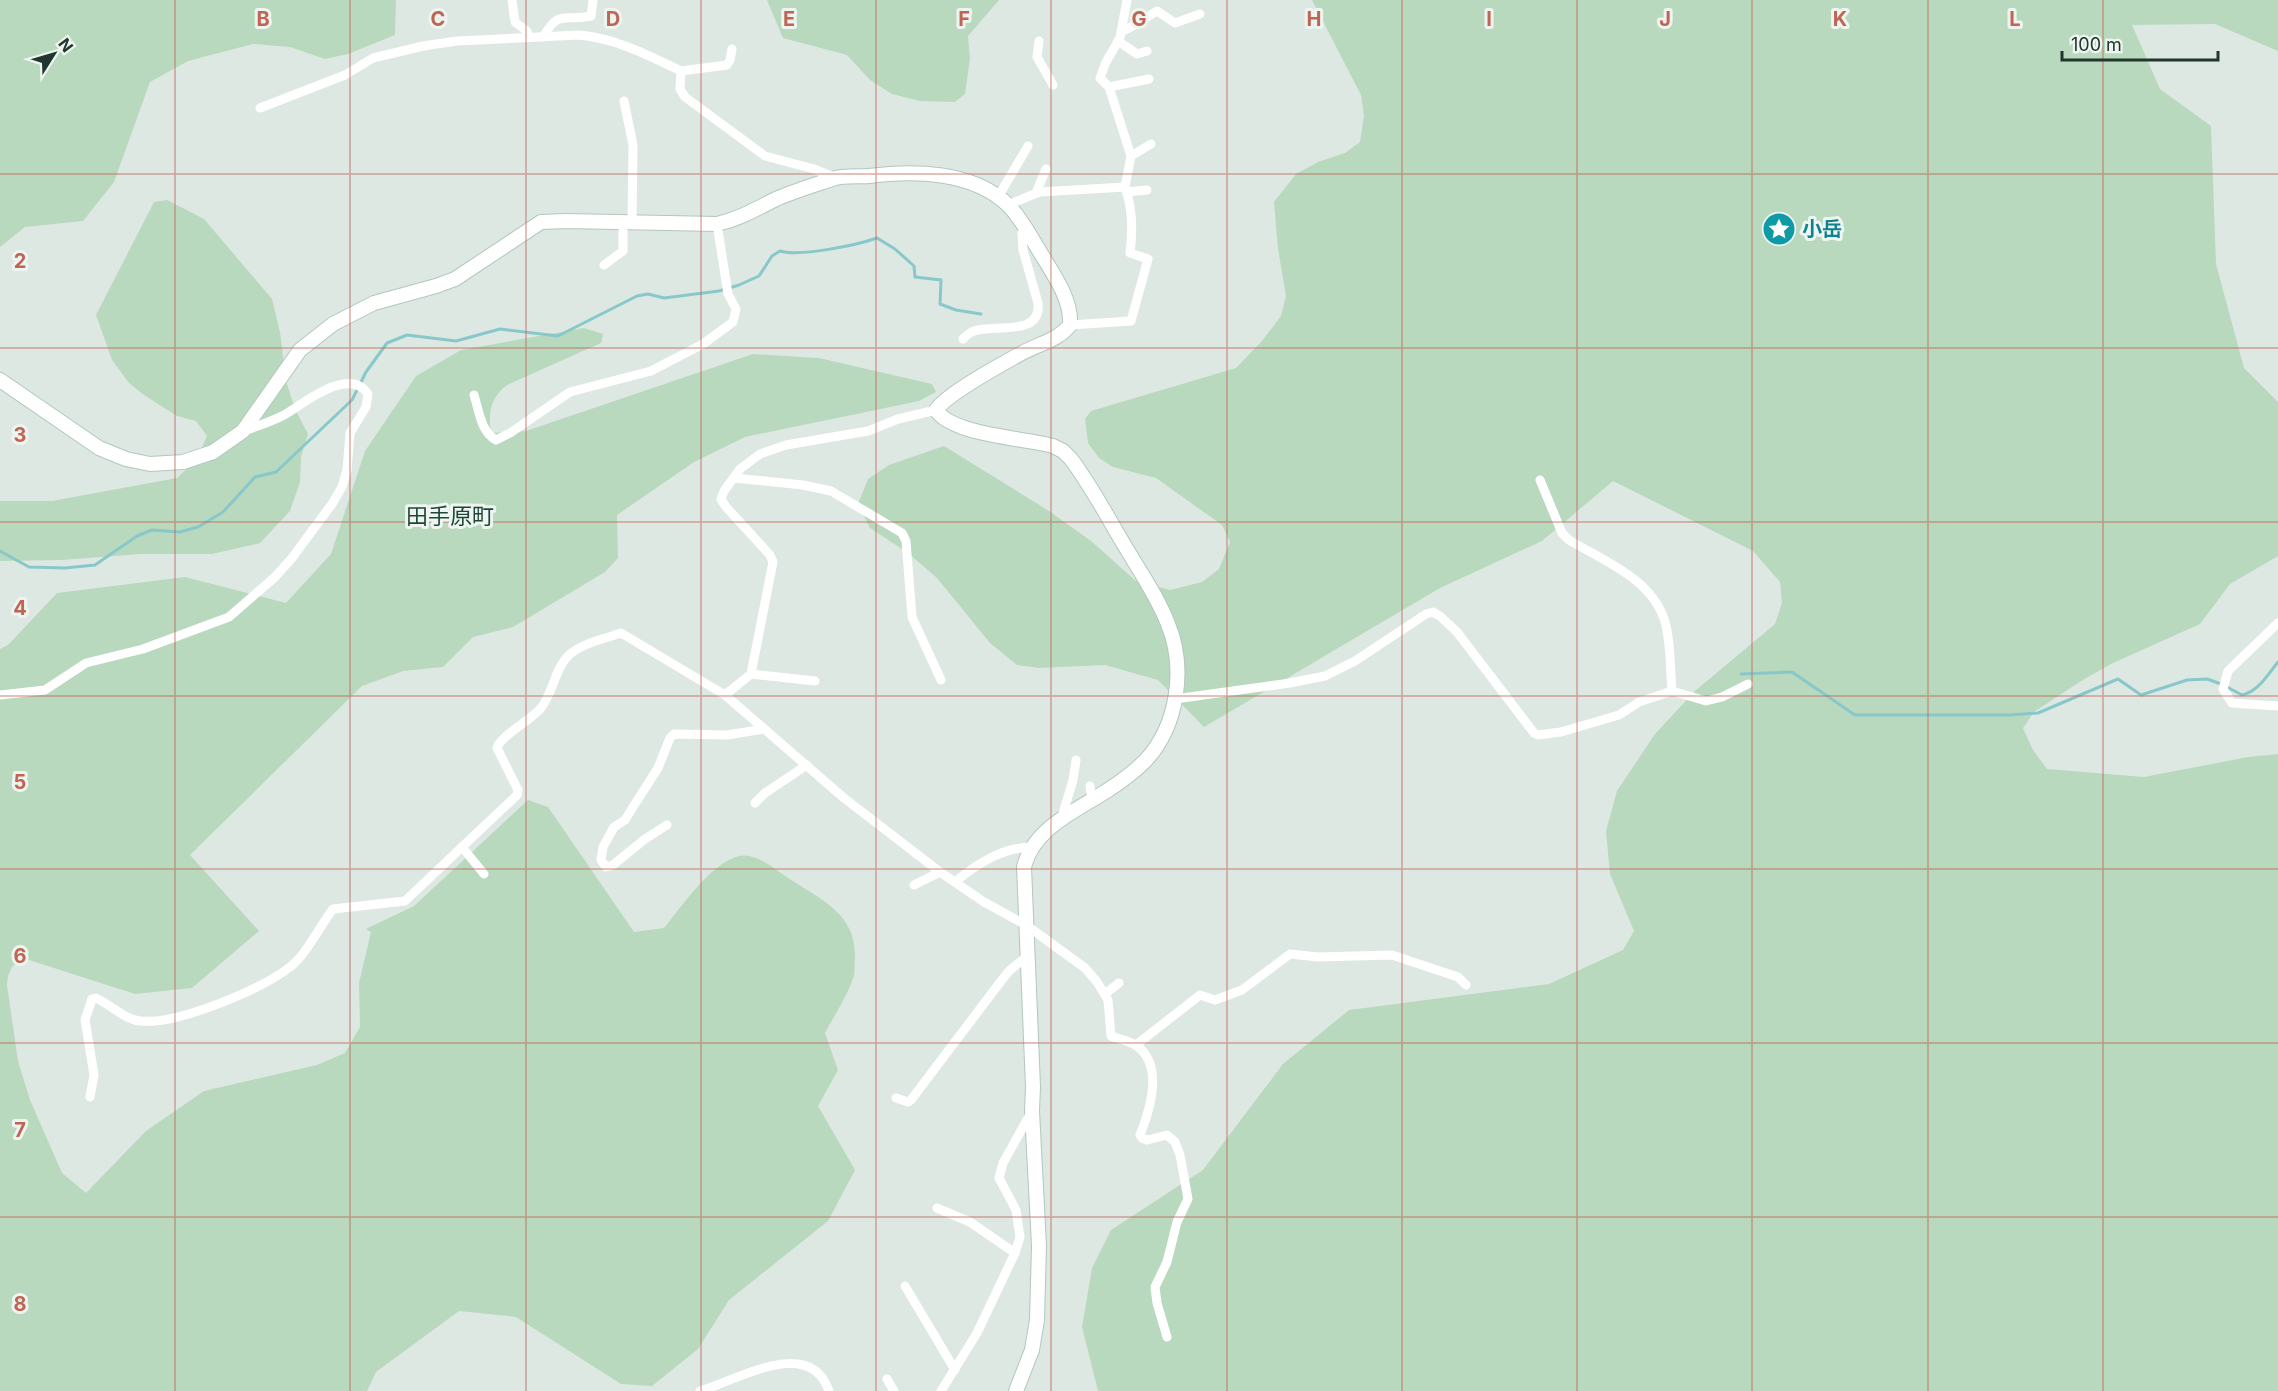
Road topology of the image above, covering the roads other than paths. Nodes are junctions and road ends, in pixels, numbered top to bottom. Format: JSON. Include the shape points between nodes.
{"nodes":[{"id":1,"x":512,"y":0,"type":"edge"},
{"id":2,"x":593,"y":0,"type":"edge"},
{"id":3,"x":1127,"y":0,"type":"edge"},
{"id":4,"x":1200,"y":14,"type":"dead end"},
{"id":5,"x":528,"y":37,"type":"junction"},
{"id":6,"x":543,"y":37,"type":"junction"},
{"id":7,"x":1119,"y":37,"type":"junction"},
{"id":8,"x":1039,"y":41,"type":"dead end"},
{"id":9,"x":732,"y":49,"type":"dead end"},
{"id":10,"x":1147,"y":51,"type":"dead end"},
{"id":11,"x":681,"y":71,"type":"junction"},
{"id":12,"x":1149,"y":79,"type":"dead end"},
{"id":13,"x":1053,"y":84,"type":"dead end"},
{"id":14,"x":1108,"y":87,"type":"junction"},
{"id":15,"x":624,"y":101,"type":"dead end"},
{"id":16,"x":260,"y":108,"type":"dead end"},
{"id":17,"x":1151,"y":144,"type":"dead end"},
{"id":18,"x":1028,"y":147,"type":"dead end"},
{"id":19,"x":1131,"y":156,"type":"junction"},
{"id":20,"x":1046,"y":169,"type":"dead end"},
{"id":21,"x":836,"y":178,"type":"junction"},
{"id":22,"x":1126,"y":189,"type":"junction"},
{"id":23,"x":1147,"y":190,"type":"dead end"},
{"id":24,"x":1036,"y":193,"type":"junction"},
{"id":25,"x":1003,"y":201,"type":"junction"},
{"id":26,"x":628,"y":222,"type":"junction"},
{"id":27,"x":717,"y":224,"type":"junction"},
{"id":28,"x":1026,"y":229,"type":"junction"},
{"id":29,"x":604,"y":265,"type":"dead end"},
{"id":30,"x":1070,"y":326,"type":"junction"},
{"id":31,"x":963,"y":339,"type":"dead end"},
{"id":32,"x":0,"y":380,"type":"edge"},
{"id":33,"x":474,"y":395,"type":"dead end"},
{"id":34,"x":936,"y":410,"type":"junction"},
{"id":35,"x":243,"y":431,"type":"junction"},
{"id":36,"x":734,"y":478,"type":"junction"},
{"id":37,"x":1540,"y":480,"type":"dead end"},
{"id":38,"x":2278,"y":623,"type":"edge"},
{"id":39,"x":751,"y":674,"type":"junction"},
{"id":40,"x":941,"y":680,"type":"dead end"},
{"id":41,"x":815,"y":681,"type":"dead end"},
{"id":42,"x":1748,"y":684,"type":"dead end"},
{"id":43,"x":1672,"y":691,"type":"junction"},
{"id":44,"x":0,"y":695,"type":"edge"},
{"id":45,"x":725,"y":695,"type":"junction"},
{"id":46,"x":1175,"y":699,"type":"junction"},
{"id":47,"x":2278,"y":706,"type":"edge"},
{"id":48,"x":764,"y":729,"type":"junction"},
{"id":49,"x":1076,"y":760,"type":"dead end"},
{"id":50,"x":807,"y":765,"type":"junction"},
{"id":51,"x":1063,"y":771,"type":"dead end"},
{"id":52,"x":1074,"y":772,"type":"junction"},
{"id":53,"x":755,"y":802,"type":"dead end"},
{"id":54,"x":1061,"y":820,"type":"junction"},
{"id":55,"x":667,"y":825,"type":"dead end"},
{"id":56,"x":462,"y":847,"type":"junction"},
{"id":57,"x":1032,"y":847,"type":"junction"},
{"id":58,"x":940,"y":872,"type":"junction"},
{"id":59,"x":484,"y":874,"type":"dead end"},
{"id":60,"x":955,"y":882,"type":"junction"},
{"id":61,"x":914,"y":885,"type":"dead end"},
{"id":62,"x":1026,"y":925,"type":"junction"},
{"id":63,"x":1026,"y":957,"type":"junction"},
{"id":64,"x":1119,"y":983,"type":"dead end"},
{"id":65,"x":1466,"y":985,"type":"dead end"},
{"id":66,"x":1105,"y":994,"type":"junction"},
{"id":67,"x":1136,"y":1045,"type":"junction"},
{"id":68,"x":90,"y":1097,"type":"dead end"},
{"id":69,"x":896,"y":1098,"type":"dead end"},
{"id":70,"x":1032,"y":1111,"type":"junction"},
{"id":71,"x":937,"y":1208,"type":"dead end"},
{"id":72,"x":1015,"y":1253,"type":"junction"},
{"id":73,"x":905,"y":1287,"type":"dead end"},
{"id":74,"x":1167,"y":1337,"type":"dead end"},
{"id":75,"x":955,"y":1370,"type":"junction"},
{"id":76,"x":887,"y":1379,"type":"dead end"},
{"id":77,"x":700,"y":1391,"type":"edge"},
{"id":78,"x":829,"y":1391,"type":"edge"},
{"id":79,"x":894,"y":1391,"type":"edge"},
{"id":80,"x":941,"y":1391,"type":"edge"},
{"id":81,"x":1016,"y":1391,"type":"edge"}],
"edges":[{"from":1,"to":5,"type":"street","via":[[515,22],[527,31]]},
{"from":2,"to":6,"type":"street","via":[[591,16],[559,18]]},
{"from":3,"to":7,"type":"street"},
{"from":4,"to":7,"type":"street","via":[[1175,23],[1156,11]]},
{"from":5,"to":6,"type":"street"},
{"from":5,"to":16,"type":"street","via":[[457,41],[373,58],[345,75]]},
{"from":6,"to":11,"type":"street","via":[[594,36]]},
{"from":7,"to":10,"type":"street","via":[[1137,54]]},
{"from":7,"to":14,"type":"street","via":[[1101,78]]},
{"from":8,"to":13,"type":"street","via":[[1039,64]]},
{"from":9,"to":11,"type":"street","via":[[727,65]]},
{"from":11,"to":21,"type":"street","via":[[680,88],[685,97],[765,156]]},
{"from":12,"to":14,"type":"street"},
{"from":14,"to":19,"type":"street"},
{"from":15,"to":26,"type":"street","via":[[633,144]]},
{"from":17,"to":19,"type":"street"},
{"from":18,"to":25,"type":"street"},
{"from":19,"to":22,"type":"street"},
{"from":20,"to":24,"type":"street"},
{"from":21,"to":25,"type":"street","via":[[889,172],[930,173],[959,179]]},
{"from":21,"to":27,"type":"street"},
{"from":22,"to":23,"type":"street"},
{"from":22,"to":24,"type":"street"},
{"from":22,"to":30,"type":"street","via":[[1131,203],[1130,253],[1148,259],[1131,321]]},
{"from":24,"to":25,"type":"street"},
{"from":25,"to":28,"type":"street"},
{"from":26,"to":27,"type":"street"},
{"from":26,"to":29,"type":"street","via":[[623,251]]},
{"from":26,"to":35,"type":"street","via":[[541,222],[454,279],[374,303],[333,324],[300,350]]},
{"from":27,"to":33,"type":"street","via":[[725,283],[736,309],[734,320],[721,332],[651,371],[570,392],[496,440],[488,434]]},
{"from":28,"to":30,"type":"street","via":[[1068,304]]},
{"from":28,"to":31,"type":"street","via":[[1022,233],[1023,249],[1038,303],[1036,317],[1021,327],[976,330]]},
{"from":30,"to":34,"type":"street","via":[[1055,339],[1023,352],[948,397]]},
{"from":32,"to":35,"type":"street","via":[[99,448],[126,459],[150,464],[183,462],[213,452]]},
{"from":34,"to":36,"type":"street","via":[[868,431],[786,445],[760,454]]},
{"from":34,"to":46,"type":"street","via":[[954,425],[1053,446],[1071,459],[1166,617],[1177,658]]},
{"from":35,"to":44,"type":"street","via":[[282,416],[334,386],[360,386],[369,398],[350,433],[342,487],[292,558],[229,618],[143,649],[86,663],[45,690]]},
{"from":36,"to":39,"type":"street","via":[[721,499],[773,561]]},
{"from":36,"to":40,"type":"street","via":[[831,491],[902,533],[906,541],[912,617]]},
{"from":37,"to":43,"type":"street","via":[[1562,533],[1644,588],[1659,608],[1665,621]]},
{"from":38,"to":47,"type":"street","via":[[2228,671],[2224,684],[2232,703]]},
{"from":39,"to":41,"type":"street"},
{"from":39,"to":45,"type":"street"},
{"from":42,"to":43,"type":"street","via":[[1706,701]]},
{"from":43,"to":46,"type":"street","via":[[1639,702],[1619,715],[1538,735],[1457,632],[1433,612],[1355,662],[1325,676]]},
{"from":45,"to":48,"type":"street"},
{"from":45,"to":56,"type":"street","via":[[621,633],[578,649],[562,664],[542,706],[499,741],[497,748],[517,795]]},
{"from":46,"to":54,"type":"street","via":[[1148,757],[1131,773],[1091,793]]},
{"from":48,"to":50,"type":"street"},
{"from":48,"to":55,"type":"street","via":[[727,735],[674,734],[625,820],[614,827],[601,860],[606,867],[613,865]]},
{"from":49,"to":52,"type":"street"},
{"from":50,"to":53,"type":"street"},
{"from":50,"to":58,"type":"street"},
{"from":51,"to":52,"type":"street"},
{"from":52,"to":54,"type":"street"},
{"from":54,"to":57,"type":"street"},
{"from":56,"to":59,"type":"street"},
{"from":56,"to":68,"type":"street","via":[[405,902],[333,909],[297,960],[254,989],[178,1017],[141,1021],[92,999],[85,1020],[94,1075]]},
{"from":57,"to":60,"type":"street","via":[[1015,848],[984,860]]},
{"from":57,"to":62,"type":"street","via":[[1024,867]]},
{"from":58,"to":60,"type":"street"},
{"from":58,"to":61,"type":"street"},
{"from":60,"to":62,"type":"street"},
{"from":62,"to":63,"type":"street"},
{"from":62,"to":66,"type":"street","via":[[1085,968]]},
{"from":63,"to":69,"type":"street","via":[[1009,971],[911,1100]]},
{"from":63,"to":70,"type":"street"},
{"from":64,"to":66,"type":"street"},
{"from":65,"to":67,"type":"street","via":[[1458,976],[1392,955],[1290,954],[1242,990],[1215,1000],[1200,995]]},
{"from":66,"to":67,"type":"street","via":[[1110,1007],[1111,1036]]},
{"from":67,"to":74,"type":"street","via":[[1150,1062],[1152,1077],[1150,1105],[1140,1135],[1144,1140],[1171,1137],[1180,1155],[1188,1199],[1176,1222],[1167,1262],[1155,1287]]},
{"from":70,"to":72,"type":"street","via":[[1003,1163],[999,1178],[1016,1210],[1020,1237]]},
{"from":70,"to":81,"type":"street","via":[[1039,1246],[1037,1320],[1032,1350]]},
{"from":71,"to":72,"type":"street","via":[[970,1222]]},
{"from":72,"to":75,"type":"street"},
{"from":73,"to":75,"type":"street"},
{"from":75,"to":80,"type":"street"},
{"from":76,"to":79,"type":"street"},
{"from":77,"to":78,"type":"street","via":[[793,1362],[819,1372]]}]}
